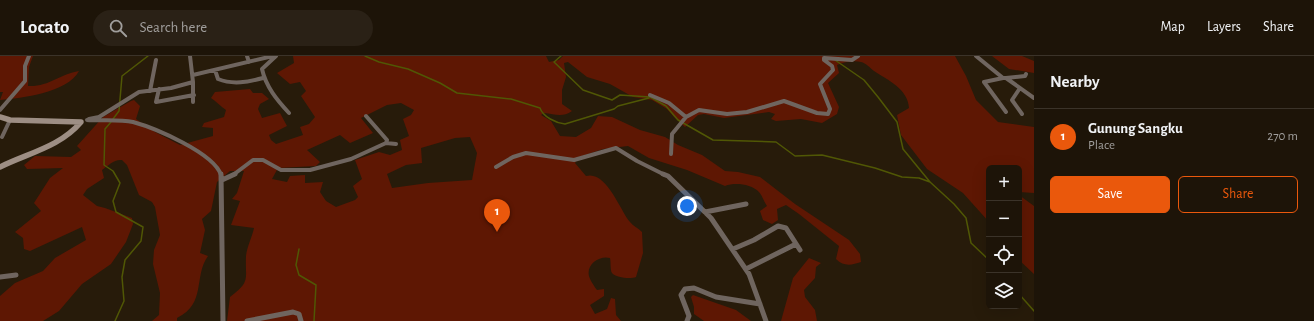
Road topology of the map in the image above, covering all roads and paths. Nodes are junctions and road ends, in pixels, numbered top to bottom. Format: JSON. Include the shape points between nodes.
{"nodes":[{"id":1,"x":29,"y":56,"type":"edge"},
{"id":2,"x":190,"y":56,"type":"edge"},
{"id":3,"x":247,"y":56,"type":"edge"},
{"id":4,"x":273,"y":56,"type":"edge"},
{"id":5,"x":276,"y":56,"type":"edge"},
{"id":6,"x":858,"y":56,"type":"edge"},
{"id":7,"x":976,"y":56,"type":"edge"},
{"id":8,"x":156,"y":60,"type":"dead end"},
{"id":9,"x":249,"y":62,"type":"junction"},
{"id":10,"x":215,"y":70,"type":"junction"},
{"id":11,"x":1026,"y":74,"type":"dead end"},
{"id":12,"x":193,"y":75,"type":"junction"},
{"id":13,"x":264,"y":78,"type":"junction"},
{"id":14,"x":1004,"y":78,"type":"junction"},
{"id":15,"x":192,"y":82,"type":"junction"},
{"id":16,"x":1020,"y":88,"type":"junction"},
{"id":17,"x":159,"y":89,"type":"junction"},
{"id":18,"x":150,"y":91,"type":"junction"},
{"id":19,"x":194,"y":95,"type":"junction"},
{"id":20,"x":650,"y":95,"type":"dead end"},
{"id":21,"x":1034,"y":98,"type":"edge"},
{"id":22,"x":193,"y":102,"type":"dead end"},
{"id":23,"x":0,"y":110,"type":"edge"},
{"id":24,"x":1006,"y":112,"type":"dead end"},
{"id":25,"x":289,"y":113,"type":"dead end"},
{"id":26,"x":1022,"y":114,"type":"dead end"},
{"id":27,"x":366,"y":116,"type":"dead end"},
{"id":28,"x":0,"y":117,"type":"edge"},
{"id":29,"x":10,"y":120,"type":"junction"},
{"id":30,"x":84,"y":121,"type":"junction"},
{"id":31,"x":684,"y":121,"type":"junction"},
{"id":32,"x":2,"y":136,"type":"dead end"},
{"id":33,"x":386,"y":143,"type":"junction"},
{"id":34,"x":396,"y":144,"type":"dead end"},
{"id":35,"x":671,"y":154,"type":"dead end"},
{"id":36,"x":0,"y":167,"type":"edge"},
{"id":37,"x":496,"y":167,"type":"dead end"},
{"id":38,"x":222,"y":180,"type":"junction"},
{"id":39,"x":746,"y":204,"type":"dead end"},
{"id":40,"x":705,"y":212,"type":"junction"},
{"id":41,"x":796,"y":244,"type":"junction"},
{"id":42,"x":733,"y":249,"type":"junction"},
{"id":43,"x":800,"y":250,"type":"dead end"},
{"id":44,"x":746,"y":269,"type":"junction"},
{"id":45,"x":16,"y":275,"type":"dead end"},
{"id":46,"x":0,"y":277,"type":"edge"},
{"id":47,"x":760,"y":304,"type":"junction"},
{"id":48,"x":223,"y":321,"type":"edge"},
{"id":49,"x":247,"y":321,"type":"edge"},
{"id":50,"x":301,"y":321,"type":"edge"},
{"id":51,"x":687,"y":321,"type":"edge"},
{"id":52,"x":766,"y":321,"type":"edge"}],
"edges":[{"from":1,"to":23,"type":"street","via":[[24,81]]},
{"from":2,"to":12,"type":"street"},
{"from":3,"to":9,"type":"street"},
{"from":4,"to":9,"type":"street"},
{"from":5,"to":13,"type":"street","via":[[262,69]]},
{"from":6,"to":31,"type":"street","via":[[852,60],[830,57],[824,60],[833,70],[820,84],[830,109],[828,114],[780,101],[748,112],[722,115],[700,110]]},
{"from":7,"to":14,"type":"street"},
{"from":8,"to":18,"type":"street"},
{"from":9,"to":10,"type":"street"},
{"from":10,"to":12,"type":"street"},
{"from":10,"to":13,"type":"street","via":[[218,79],[223,81],[249,82]]},
{"from":11,"to":14,"type":"street"},
{"from":12,"to":15,"type":"street"},
{"from":13,"to":25,"type":"street","via":[[273,95]]},
{"from":14,"to":16,"type":"street"},
{"from":14,"to":24,"type":"street","via":[[984,82]]},
{"from":15,"to":17,"type":"street"},
{"from":15,"to":19,"type":"street"},
{"from":16,"to":21,"type":"street"},
{"from":16,"to":26,"type":"street","via":[[1012,100]]},
{"from":17,"to":18,"type":"street"},
{"from":17,"to":19,"type":"street","via":[[156,102]]},
{"from":18,"to":30,"type":"street","via":[[137,93],[99,117]]},
{"from":19,"to":22,"type":"street"},
{"from":20,"to":31,"type":"street","via":[[669,104]]},
{"from":27,"to":33,"type":"street","via":[[387,140]]},
{"from":28,"to":29,"type":"street"},
{"from":29,"to":30,"type":"street"},
{"from":29,"to":32,"type":"street"},
{"from":30,"to":36,"type":"street","via":[[59,141],[19,156]]},
{"from":30,"to":38,"type":"street","via":[[132,122],[184,143],[214,164],[221,173]]},
{"from":31,"to":35,"type":"street","via":[[672,134]]},
{"from":33,"to":34,"type":"street"},
{"from":33,"to":38,"type":"street","via":[[332,166],[310,170],[284,171],[274,169],[264,160],[250,160],[242,169]]},
{"from":37,"to":40,"type":"street","via":[[526,153],[574,160],[616,148],[668,176]]},
{"from":38,"to":48,"type":"street"},
{"from":39,"to":40,"type":"street"},
{"from":40,"to":42,"type":"street"},
{"from":41,"to":42,"type":"street","via":[[786,228],[778,226]]},
{"from":41,"to":43,"type":"street"},
{"from":41,"to":44,"type":"street"},
{"from":42,"to":44,"type":"street"},
{"from":44,"to":47,"type":"street"},
{"from":45,"to":46,"type":"street"},
{"from":47,"to":51,"type":"street","via":[[729,300],[688,288],[682,291],[681,296],[688,316]]},
{"from":47,"to":52,"type":"street"},
{"from":49,"to":50,"type":"street","via":[[293,312],[299,314]]}]}
